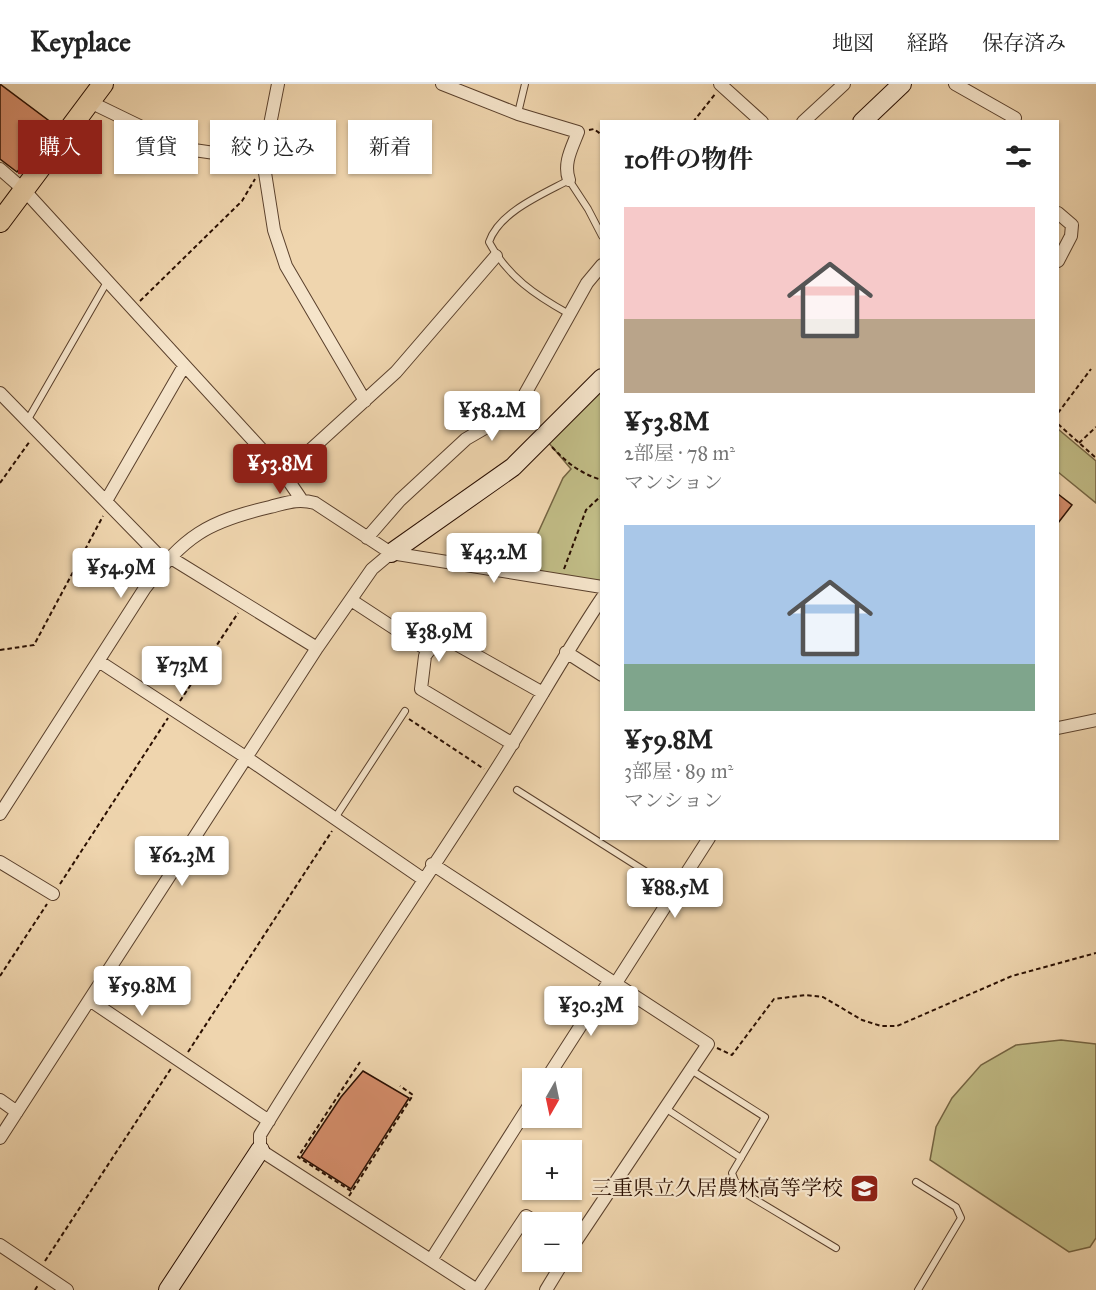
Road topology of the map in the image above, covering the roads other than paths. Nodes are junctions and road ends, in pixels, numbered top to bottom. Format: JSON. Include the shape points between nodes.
{"nodes":[{"id":1,"x":104,"y":84,"type":"edge"},
{"id":2,"x":278,"y":84,"type":"edge"},
{"id":3,"x":442,"y":84,"type":"edge"},
{"id":4,"x":525,"y":84,"type":"edge"},
{"id":5,"x":844,"y":84,"type":"edge"},
{"id":6,"x":902,"y":84,"type":"edge"},
{"id":7,"x":955,"y":84,"type":"edge"},
{"id":8,"x":721,"y":85,"type":"edge"},
{"id":9,"x":90,"y":102,"type":"junction"},
{"id":10,"x":518,"y":114,"type":"junction"},
{"id":11,"x":272,"y":120,"type":"edge"},
{"id":12,"x":760,"y":120,"type":"edge"},
{"id":13,"x":805,"y":120,"type":"edge"},
{"id":14,"x":864,"y":120,"type":"edge"},
{"id":15,"x":1014,"y":120,"type":"edge"},
{"id":16,"x":210,"y":153,"type":"edge"},
{"id":17,"x":0,"y":169,"type":"edge"},
{"id":18,"x":266,"y":174,"type":"edge"},
{"id":19,"x":569,"y":180,"type":"junction"},
{"id":20,"x":24,"y":190,"type":"junction"},
{"id":21,"x":1059,"y":214,"type":"edge"},
{"id":22,"x":0,"y":222,"type":"edge"},
{"id":23,"x":600,"y":232,"type":"edge"},
{"id":24,"x":496,"y":256,"type":"junction"},
{"id":25,"x":1059,"y":259,"type":"edge"},
{"id":26,"x":600,"y":268,"type":"edge"},
{"id":27,"x":106,"y":282,"type":"junction"},
{"id":28,"x":570,"y":315,"type":"junction"},
{"id":29,"x":184,"y":366,"type":"junction"},
{"id":30,"x":600,"y":380,"type":"edge"},
{"id":31,"x":0,"y":393,"type":"edge"},
{"id":32,"x":365,"y":401,"type":"junction"},
{"id":33,"x":27,"y":421,"type":"junction"},
{"id":34,"x":284,"y":474,"type":"junction"},
{"id":35,"x":301,"y":499,"type":"junction"},
{"id":36,"x":108,"y":503,"type":"junction"},
{"id":37,"x":367,"y":538,"type":"junction"},
{"id":38,"x":391,"y":553,"type":"junction"},
{"id":39,"x":168,"y":560,"type":"junction"},
{"id":40,"x":600,"y":587,"type":"edge"},
{"id":41,"x":351,"y":600,"type":"junction"},
{"id":42,"x":600,"y":601,"type":"edge"},
{"id":43,"x":317,"y":648,"type":"junction"},
{"id":44,"x":429,"y":651,"type":"junction"},
{"id":45,"x":566,"y":652,"type":"junction"},
{"id":46,"x":100,"y":662,"type":"junction"},
{"id":47,"x":600,"y":674,"type":"edge"},
{"id":48,"x":543,"y":693,"type":"junction"},
{"id":49,"x":404,"y":713,"type":"road end"},
{"id":50,"x":1096,"y":720,"type":"edge"},
{"id":51,"x":1059,"y":728,"type":"edge"},
{"id":52,"x":513,"y":744,"type":"junction"},
{"id":53,"x":247,"y":758,"type":"junction"},
{"id":54,"x":517,"y":790,"type":"dead end"},
{"id":55,"x":0,"y":814,"type":"edge"},
{"id":56,"x":337,"y":820,"type":"junction"},
{"id":57,"x":708,"y":840,"type":"edge"},
{"id":58,"x":0,"y":862,"type":"edge"},
{"id":59,"x":432,"y":864,"type":"junction"},
{"id":60,"x":423,"y":879,"type":"junction"},
{"id":61,"x":675,"y":891,"type":"junction"},
{"id":62,"x":53,"y":894,"type":"road end"},
{"id":63,"x":613,"y":981,"type":"junction"},
{"id":64,"x":91,"y":1001,"type":"junction"},
{"id":65,"x":554,"y":1068,"type":"edge"},
{"id":66,"x":691,"y":1070,"type":"junction"},
{"id":67,"x":0,"y":1100,"type":"edge"},
{"id":68,"x":665,"y":1108,"type":"junction"},
{"id":69,"x":17,"y":1112,"type":"junction"},
{"id":70,"x":522,"y":1117,"type":"edge"},
{"id":71,"x":269,"y":1121,"type":"junction"},
{"id":72,"x":0,"y":1138,"type":"edge"},
{"id":73,"x":260,"y":1150,"type":"junction"},
{"id":74,"x":741,"y":1158,"type":"junction"},
{"id":75,"x":916,"y":1182,"type":"dead end"},
{"id":76,"x":522,"y":1222,"type":"edge"},
{"id":77,"x":582,"y":1231,"type":"edge"},
{"id":78,"x":0,"y":1245,"type":"edge"},
{"id":79,"x":836,"y":1248,"type":"dead end"},
{"id":80,"x":431,"y":1260,"type":"junction"},
{"id":81,"x":557,"y":1272,"type":"edge"},
{"id":82,"x":458,"y":1285,"type":"edge"},
{"id":83,"x":67,"y":1290,"type":"edge"},
{"id":84,"x":168,"y":1290,"type":"edge"},
{"id":85,"x":477,"y":1290,"type":"edge"},
{"id":86,"x":546,"y":1290,"type":"edge"},
{"id":87,"x":918,"y":1290,"type":"edge"}],
"edges":[{"from":1,"to":9,"type":"main road"},
{"from":2,"to":11,"type":"street"},
{"from":3,"to":10,"type":"street"},
{"from":4,"to":10,"type":"lane"},
{"from":5,"to":13,"type":"street"},
{"from":6,"to":14,"type":"street"},
{"from":7,"to":15,"type":"street"},
{"from":8,"to":12,"type":"street"},
{"from":9,"to":16,"type":"street","via":[[187,149]]},
{"from":9,"to":20,"type":"main road"},
{"from":10,"to":19,"type":"street","via":[[578,132],[567,159]]},
{"from":17,"to":20,"type":"street"},
{"from":18,"to":32,"type":"street","via":[[274,230],[286,266]]},
{"from":19,"to":23,"type":"lane"},
{"from":19,"to":24,"type":"lane","via":[[509,216],[491,235],[489,242]]},
{"from":20,"to":22,"type":"main road"},
{"from":20,"to":27,"type":"street"},
{"from":21,"to":25,"type":"street","via":[[1072,225]]},
{"from":24,"to":28,"type":"lane","via":[[521,285]]},
{"from":24,"to":32,"type":"street","via":[[396,372]]},
{"from":26,"to":28,"type":"street"},
{"from":27,"to":29,"type":"street"},
{"from":27,"to":33,"type":"lane"},
{"from":28,"to":37,"type":"street","via":[[516,410],[466,439],[400,500]]},
{"from":29,"to":34,"type":"street"},
{"from":29,"to":36,"type":"street"},
{"from":30,"to":38,"type":"street","via":[[491,484]]},
{"from":31,"to":33,"type":"street"},
{"from":32,"to":34,"type":"street"},
{"from":33,"to":36,"type":"street"},
{"from":34,"to":35,"type":"street"},
{"from":35,"to":37,"type":"street","via":[[315,503]]},
{"from":35,"to":39,"type":"street","via":[[232,516],[204,528]]},
{"from":36,"to":39,"type":"street"},
{"from":37,"to":38,"type":"street"},
{"from":38,"to":40,"type":"street"},
{"from":38,"to":41,"type":"street","via":[[372,569]]},
{"from":39,"to":43,"type":"street"},
{"from":39,"to":46,"type":"street","via":[[145,588]]},
{"from":41,"to":43,"type":"street"},
{"from":41,"to":44,"type":"street"},
{"from":42,"to":45,"type":"street"},
{"from":43,"to":53,"type":"street"},
{"from":44,"to":48,"type":"street","via":[[440,635]]},
{"from":44,"to":52,"type":"street","via":[[421,689]]},
{"from":45,"to":47,"type":"street"},
{"from":45,"to":48,"type":"street"},
{"from":46,"to":53,"type":"street"},
{"from":46,"to":55,"type":"street"},
{"from":48,"to":52,"type":"street"},
{"from":49,"to":56,"type":"lane"},
{"from":50,"to":51,"type":"street"},
{"from":52,"to":59,"type":"street"},
{"from":53,"to":56,"type":"street"},
{"from":53,"to":64,"type":"street"},
{"from":54,"to":61,"type":"lane"},
{"from":56,"to":60,"type":"street"},
{"from":57,"to":61,"type":"street"},
{"from":58,"to":62,"type":"street"},
{"from":59,"to":60,"type":"street"},
{"from":59,"to":63,"type":"street"},
{"from":60,"to":71,"type":"street"},
{"from":61,"to":63,"type":"street"},
{"from":63,"to":65,"type":"street"},
{"from":63,"to":66,"type":"street","via":[[708,1044]]},
{"from":64,"to":69,"type":"street"},
{"from":64,"to":71,"type":"street"},
{"from":66,"to":68,"type":"street"},
{"from":66,"to":74,"type":"lane","via":[[765,1117]]},
{"from":67,"to":69,"type":"street"},
{"from":68,"to":74,"type":"lane"},
{"from":68,"to":77,"type":"street"},
{"from":69,"to":72,"type":"street"},
{"from":70,"to":80,"type":"street"},
{"from":71,"to":73,"type":"street","via":[[260,1135]]},
{"from":73,"to":80,"type":"street"},
{"from":73,"to":84,"type":"street"},
{"from":74,"to":79,"type":"lane","via":[[732,1173],[738,1189]]},
{"from":75,"to":87,"type":"lane","via":[[956,1207],[961,1218]]},
{"from":76,"to":85,"type":"street"},
{"from":78,"to":83,"type":"street"},
{"from":80,"to":82,"type":"street"},
{"from":81,"to":86,"type":"street"},
{"from":82,"to":85,"type":"street"}]}
